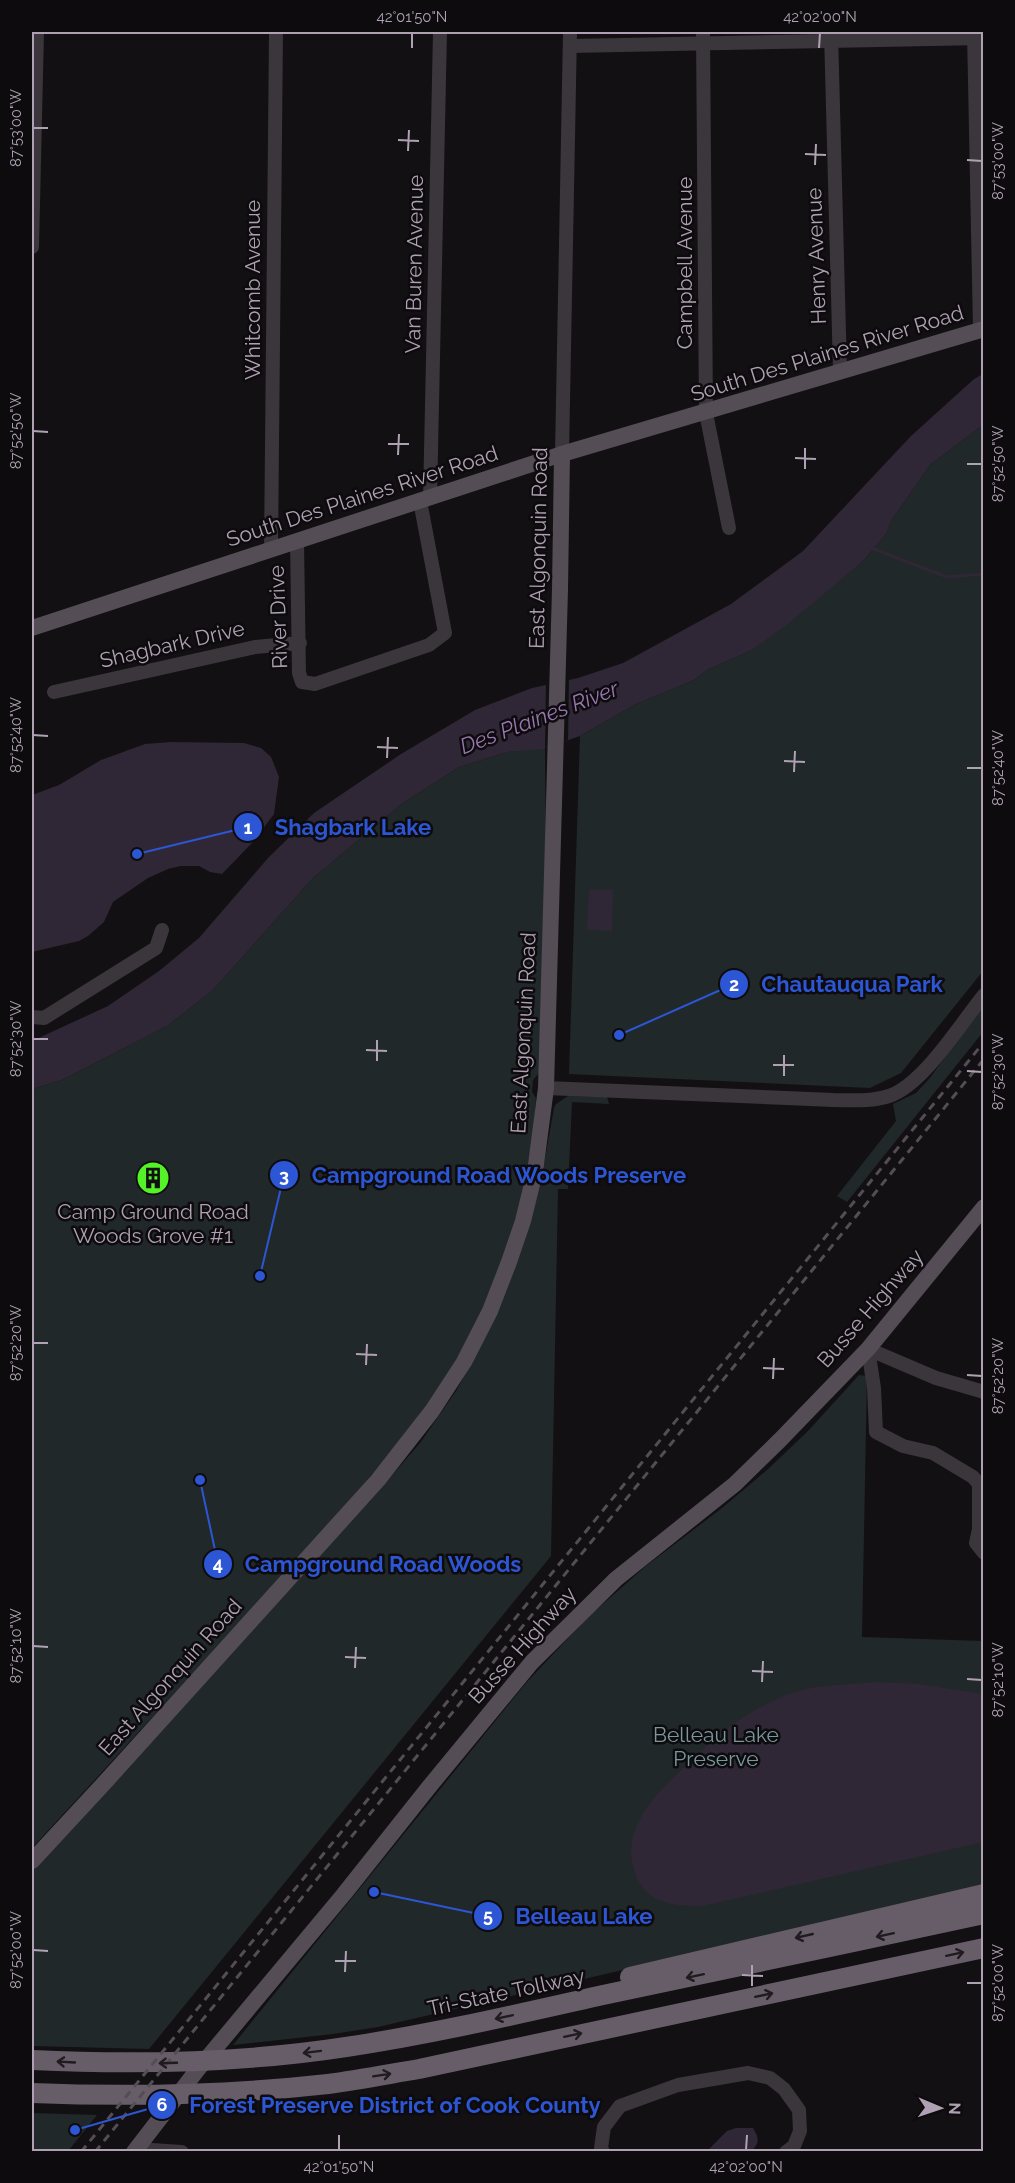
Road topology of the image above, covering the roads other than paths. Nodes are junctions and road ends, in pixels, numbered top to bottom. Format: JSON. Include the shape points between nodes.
{"nodes":[{"id":1,"x":37,"y":32,"type":"edge"},
{"id":2,"x":276,"y":32,"type":"edge"},
{"id":3,"x":440,"y":32,"type":"edge"},
{"id":4,"x":978,"y":36,"type":"edge"},
{"id":5,"x":704,"y":37,"type":"edge"},
{"id":6,"x":831,"y":37,"type":"edge"},
{"id":7,"x":570,"y":39,"type":"edge"},
{"id":8,"x":32,"y":247,"type":"edge"},
{"id":9,"x":982,"y":330,"type":"edge"},
{"id":10,"x":840,"y":371,"type":"junction"},
{"id":11,"x":706,"y":413,"type":"junction"},
{"id":12,"x":562,"y":454,"type":"junction"},
{"id":13,"x":425,"y":499,"type":"junction"},
{"id":14,"x":729,"y":528,"type":"dead end"},
{"id":15,"x":297,"y":541,"type":"junction"},
{"id":16,"x":271,"y":549,"type":"junction"},
{"id":17,"x":32,"y":628,"type":"edge"},
{"id":18,"x":445,"y":633,"type":"joint"},
{"id":19,"x":300,"y":643,"type":"junction"},
{"id":20,"x":54,"y":692,"type":"dead end"},
{"id":21,"x":162,"y":930,"type":"dead end"},
{"id":22,"x":984,"y":995,"type":"edge"},
{"id":23,"x":32,"y":1017,"type":"edge"},
{"id":24,"x":546,"y":1088,"type":"junction"},
{"id":25,"x":984,"y":1207,"type":"edge"},
{"id":26,"x":868,"y":1349,"type":"junction"},
{"id":27,"x":984,"y":1392,"type":"edge"},
{"id":28,"x":984,"y":1553,"type":"edge"},
{"id":29,"x":32,"y":1861,"type":"edge"},
{"id":30,"x":984,"y":1894,"type":"edge"},
{"id":31,"x":984,"y":1914,"type":"edge"},
{"id":32,"x":984,"y":1948,"type":"edge"},
{"id":33,"x":556,"y":2006,"type":"junction"},
{"id":34,"x":32,"y":2060,"type":"edge"},
{"id":35,"x":32,"y":2093,"type":"edge"},
{"id":36,"x":135,"y":2150,"type":"edge"},
{"id":37,"x":182,"y":2151,"type":"edge"},
{"id":38,"x":603,"y":2151,"type":"edge"},
{"id":39,"x":786,"y":2151,"type":"edge"}],
"edges":[{"from":1,"to":8,"type":"street"},
{"from":2,"to":16,"type":"street","name":"Whitcomb Avenue"},
{"from":3,"to":13,"type":"street","name":"Van Buren Avenue"},
{"from":4,"to":6,"type":"street"},
{"from":4,"to":9,"type":"street"},
{"from":5,"to":6,"type":"street"},
{"from":5,"to":7,"type":"street"},
{"from":5,"to":11,"type":"street","name":"Campbell Avenue"},
{"from":6,"to":10,"type":"street","name":"Henry Avenue"},
{"from":7,"to":12,"type":"street","name":"East Algonquin Road"},
{"from":9,"to":10,"type":"main road","name":"South Des Plaines River Road"},
{"from":10,"to":11,"type":"main road","name":"South Des Plaines River Road"},
{"from":11,"to":12,"type":"main road","name":"South Des Plaines River Road"},
{"from":11,"to":14,"type":"street","name":"Campbell Avenue"},
{"from":12,"to":13,"type":"main road","name":"South Des Plaines River Road"},
{"from":12,"to":24,"type":"main road","name":"East Algonquin Road"},
{"from":13,"to":15,"type":"main road","name":"South Des Plaines River Road"},
{"from":13,"to":18,"type":"street","name":"Van Buren Avenue"},
{"from":15,"to":16,"type":"main road","name":"South Des Plaines River Road"},
{"from":15,"to":19,"type":"street","name":"River Drive"},
{"from":16,"to":17,"type":"main road","name":"South Des Plaines River Road"},
{"from":18,"to":19,"type":"street","name":"River Drive","via":[[429,645],[315,684],[302,682]]},
{"from":19,"to":20,"type":"street","name":"Shagbark Drive","via":[[255,647]]},
{"from":21,"to":23,"type":"street","via":[[156,948],[44,1018]]},
{"from":22,"to":24,"type":"street","via":[[919,1076],[888,1097],[861,1101]]},
{"from":24,"to":29,"type":"main road","name":"East Algonquin Road","via":[[535,1172],[509,1262],[472,1346],[432,1411],[378,1480]]},
{"from":25,"to":26,"type":"main road","name":"Busse Highway"},
{"from":26,"to":27,"type":"street","via":[[936,1378]]},
{"from":26,"to":28,"type":"street","via":[[876,1432],[903,1446],[933,1453],[973,1476],[979,1484],[976,1543]]},
{"from":26,"to":36,"type":"main road","name":"Busse Highway","via":[[735,1485],[616,1579],[532,1662]]},
{"from":30,"to":33,"type":"highway","one_way":true,"via":[[602,1983]]},
{"from":31,"to":33,"type":"highway","name":"Tri-State Tollway","one_way":true},
{"from":35,"to":32,"type":"highway","one_way":true,"via":[[152,2095],[330,2083],[419,2069]]},
{"from":33,"to":34,"type":"highway","name":"Tri-State Tollway","one_way":true,"via":[[443,2030],[268,2057],[182,2063]]},
{"from":36,"to":37,"type":"street"},
{"from":38,"to":39,"type":"street","via":[[604,2127],[620,2106],[678,2085],[748,2073],[770,2078],[799,2110],[800,2131],[794,2146]]}]}
